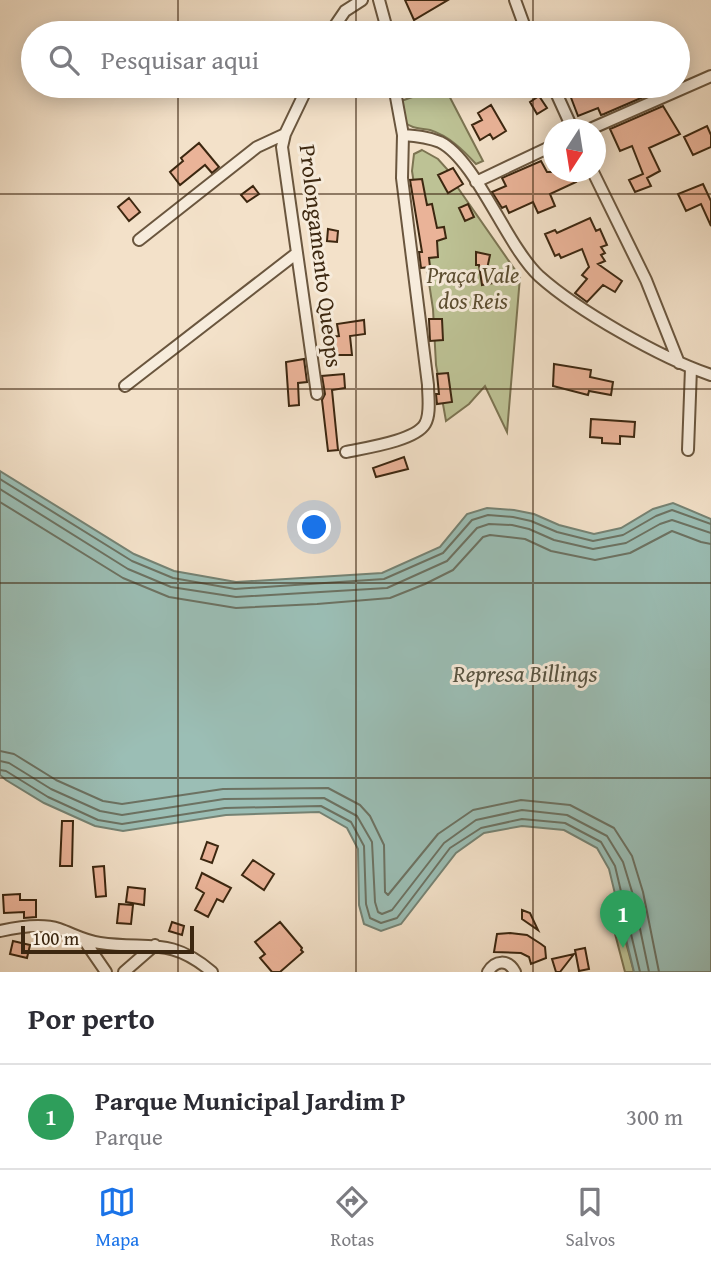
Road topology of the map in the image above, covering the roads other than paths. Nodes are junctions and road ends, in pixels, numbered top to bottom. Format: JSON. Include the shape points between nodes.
{"nodes":[{"id":1,"x":362,"y":0,"type":"edge"},
{"id":2,"x":379,"y":0,"type":"edge"},
{"id":3,"x":515,"y":0,"type":"edge"},
{"id":4,"x":338,"y":21,"type":"edge"},
{"id":5,"x":385,"y":21,"type":"edge"},
{"id":6,"x":523,"y":21,"type":"edge"},
{"id":7,"x":711,"y":76,"type":"edge"},
{"id":8,"x":690,"y":85,"type":"edge"},
{"id":9,"x":302,"y":98,"type":"edge"},
{"id":10,"x":396,"y":98,"type":"edge"},
{"id":11,"x":558,"y":98,"type":"edge"},
{"id":12,"x":661,"y":98,"type":"edge"},
{"id":13,"x":568,"y":119,"type":"edge"},
{"id":14,"x":606,"y":122,"type":"edge"},
{"id":15,"x":285,"y":134,"type":"junction"},
{"id":16,"x":403,"y":135,"type":"junction"},
{"id":17,"x":543,"y":150,"type":"edge"},
{"id":18,"x":476,"y":182,"type":"junction"},
{"id":19,"x":598,"y":182,"type":"edge"},
{"id":20,"x":139,"y":240,"type":"dead end"},
{"id":21,"x":297,"y":253,"type":"junction"},
{"id":22,"x":679,"y":363,"type":"junction"},
{"id":23,"x":691,"y":368,"type":"junction"},
{"id":24,"x":711,"y":375,"type":"edge"},
{"id":25,"x":125,"y":386,"type":"dead end"},
{"id":26,"x":317,"y":394,"type":"dead end"},
{"id":27,"x":688,"y":450,"type":"dead end"},
{"id":28,"x":346,"y":452,"type":"dead end"},
{"id":29,"x":0,"y":930,"type":"edge"},
{"id":30,"x":84,"y":940,"type":"junction"},
{"id":31,"x":155,"y":945,"type":"junction"},
{"id":32,"x":106,"y":972,"type":"edge"},
{"id":33,"x":124,"y":972,"type":"edge"},
{"id":34,"x":212,"y":972,"type":"edge"},
{"id":35,"x":488,"y":972,"type":"edge"},
{"id":36,"x":515,"y":972,"type":"edge"}],
"edges":[{"from":1,"to":4,"type":"street","via":[[345,10]]},
{"from":2,"to":5,"type":"street"},
{"from":3,"to":6,"type":"street"},
{"from":7,"to":8,"type":"street"},
{"from":9,"to":15,"type":"street","name":"Prolongamento Queops"},
{"from":10,"to":16,"type":"street"},
{"from":11,"to":13,"type":"street"},
{"from":12,"to":14,"type":"street"},
{"from":15,"to":20,"type":"street","via":[[257,147]]},
{"from":15,"to":21,"type":"street","name":"Prolongamento Queops","via":[[282,147]]},
{"from":16,"to":18,"type":"street","via":[[443,144]]},
{"from":16,"to":28,"type":"street","via":[[402,178],[428,412],[417,432]]},
{"from":17,"to":18,"type":"street"},
{"from":18,"to":22,"type":"street","via":[[536,273],[566,297]]},
{"from":19,"to":22,"type":"street","via":[[646,280]]},
{"from":21,"to":25,"type":"street"},
{"from":21,"to":26,"type":"street","name":"Prolongamento Queops"},
{"from":22,"to":23,"type":"street"},
{"from":23,"to":24,"type":"street"},
{"from":23,"to":27,"type":"street"},
{"from":29,"to":30,"type":"street","via":[[51,927]]},
{"from":30,"to":31,"type":"street"},
{"from":30,"to":32,"type":"street"},
{"from":31,"to":33,"type":"street"},
{"from":31,"to":34,"type":"street","via":[[184,952]]},
{"from":35,"to":36,"type":"street","via":[[502,962]]}]}
